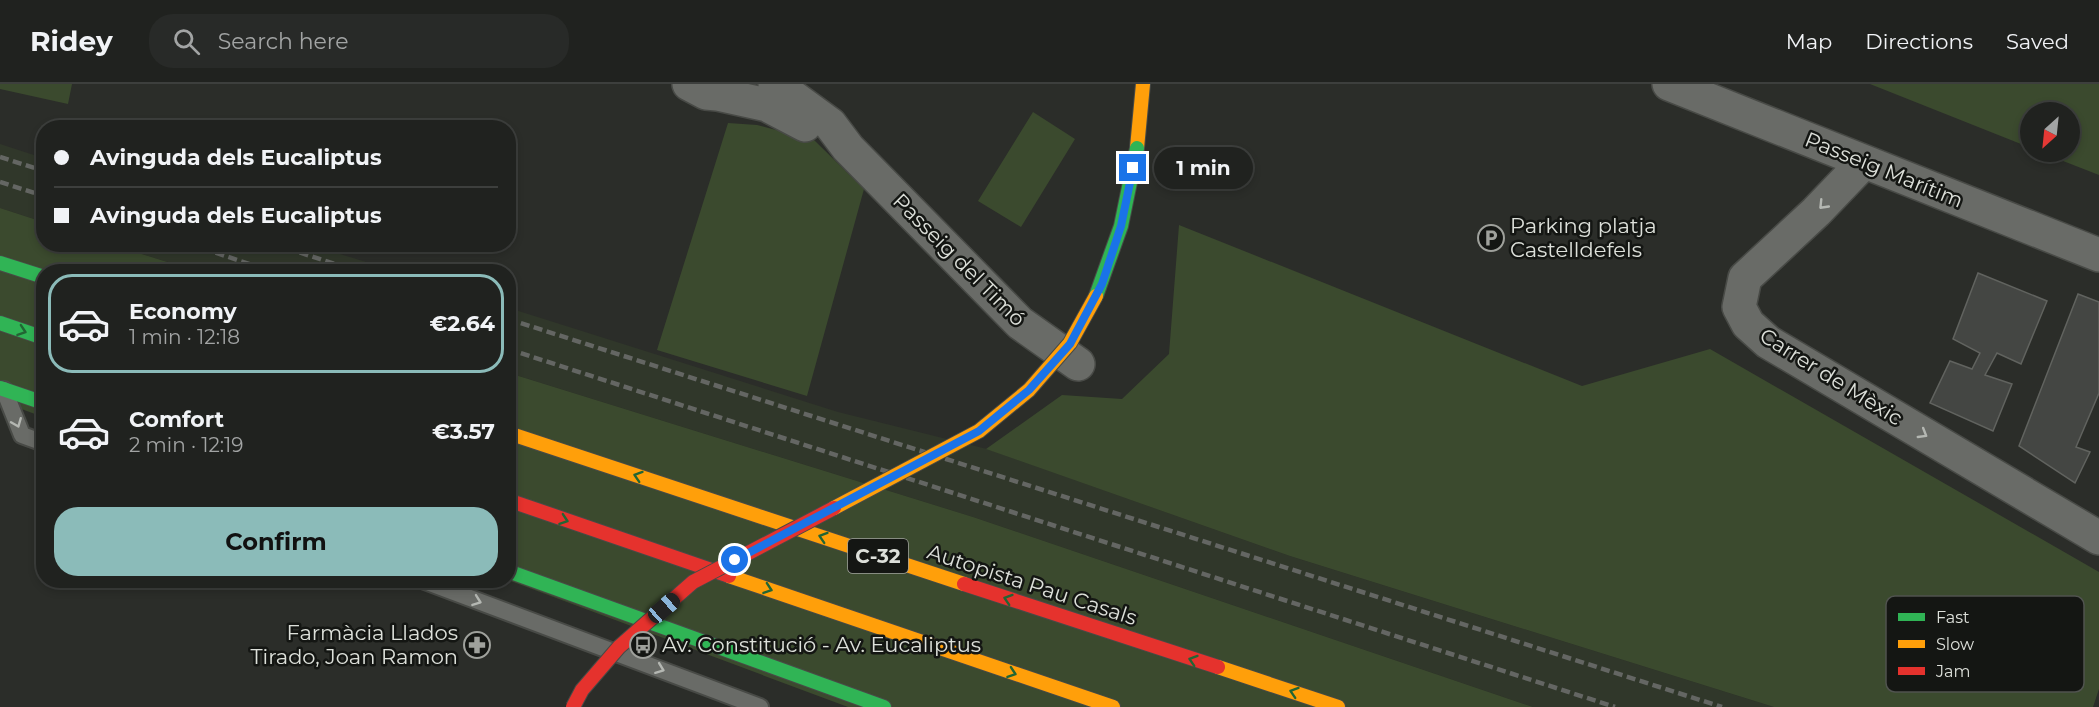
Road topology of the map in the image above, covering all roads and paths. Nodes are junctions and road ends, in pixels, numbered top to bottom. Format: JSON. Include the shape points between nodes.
{"nodes":[{"id":1,"x":775,"y":84,"type":"edge"},
{"id":2,"x":1143,"y":84,"type":"edge"},
{"id":3,"x":1669,"y":84,"type":"edge"},
{"id":4,"x":712,"y":87,"type":"edge"},
{"id":5,"x":848,"y":148,"type":"junction"},
{"id":6,"x":1863,"y":163,"type":"junction"},
{"id":7,"x":2099,"y":255,"type":"edge"},
{"id":8,"x":0,"y":263,"type":"edge"},
{"id":9,"x":36,"y":275,"type":"edge"},
{"id":10,"x":0,"y":323,"type":"edge"},
{"id":11,"x":36,"y":335,"type":"edge"},
{"id":12,"x":1078,"y":364,"type":"dead end"},
{"id":13,"x":2,"y":388,"type":"edge"},
{"id":14,"x":36,"y":400,"type":"edge"},
{"id":15,"x":516,"y":436,"type":"edge"},
{"id":16,"x":36,"y":440,"type":"edge"},
{"id":17,"x":516,"y":503,"type":"edge"},
{"id":18,"x":2099,"y":538,"type":"edge"},
{"id":19,"x":516,"y":574,"type":"edge"},
{"id":20,"x":443,"y":588,"type":"edge"},
{"id":21,"x":573,"y":707,"type":"edge"},
{"id":22,"x":760,"y":707,"type":"edge"},
{"id":23,"x":884,"y":707,"type":"edge"},
{"id":24,"x":1113,"y":707,"type":"edge"},
{"id":25,"x":1338,"y":707,"type":"edge"}],
"edges":[{"from":1,"to":5,"type":"street","name":"Passeig del Timó","via":[[830,124]]},
{"from":2,"to":21,"type":"main road","bridge":true,"via":[[1137,148],[1121,226],[1102,284],[1070,344],[1029,390],[979,431],[693,582],[619,647],[582,690]]},
{"from":3,"to":6,"type":"street","name":"Passeig Marítim"},
{"from":4,"to":5,"type":"street","name":"Passeig del Timó","via":[[767,105]]},
{"from":5,"to":12,"type":"street","name":"Passeig del Timó","via":[[1020,323]]},
{"from":6,"to":7,"type":"street","name":"Passeig Marítim"},
{"from":6,"to":18,"type":"street","name":"Carrer de Mèxic","one_way":true,"via":[[1745,278],[1739,307],[1748,324],[1768,342]]},
{"from":8,"to":9,"type":"main road"},
{"from":10,"to":11,"type":"main road","one_way":true},
{"from":13,"to":14,"type":"main road"},
{"from":13,"to":16,"type":"lane","one_way":true,"via":[[22,435]]},
{"from":25,"to":15,"type":"main road","name":"Autopista Pau Casals","number":"C-32","one_way":true},
{"from":17,"to":24,"type":"main road","one_way":true},
{"from":19,"to":23,"type":"main road"},
{"from":20,"to":22,"type":"lane","one_way":true}]}
